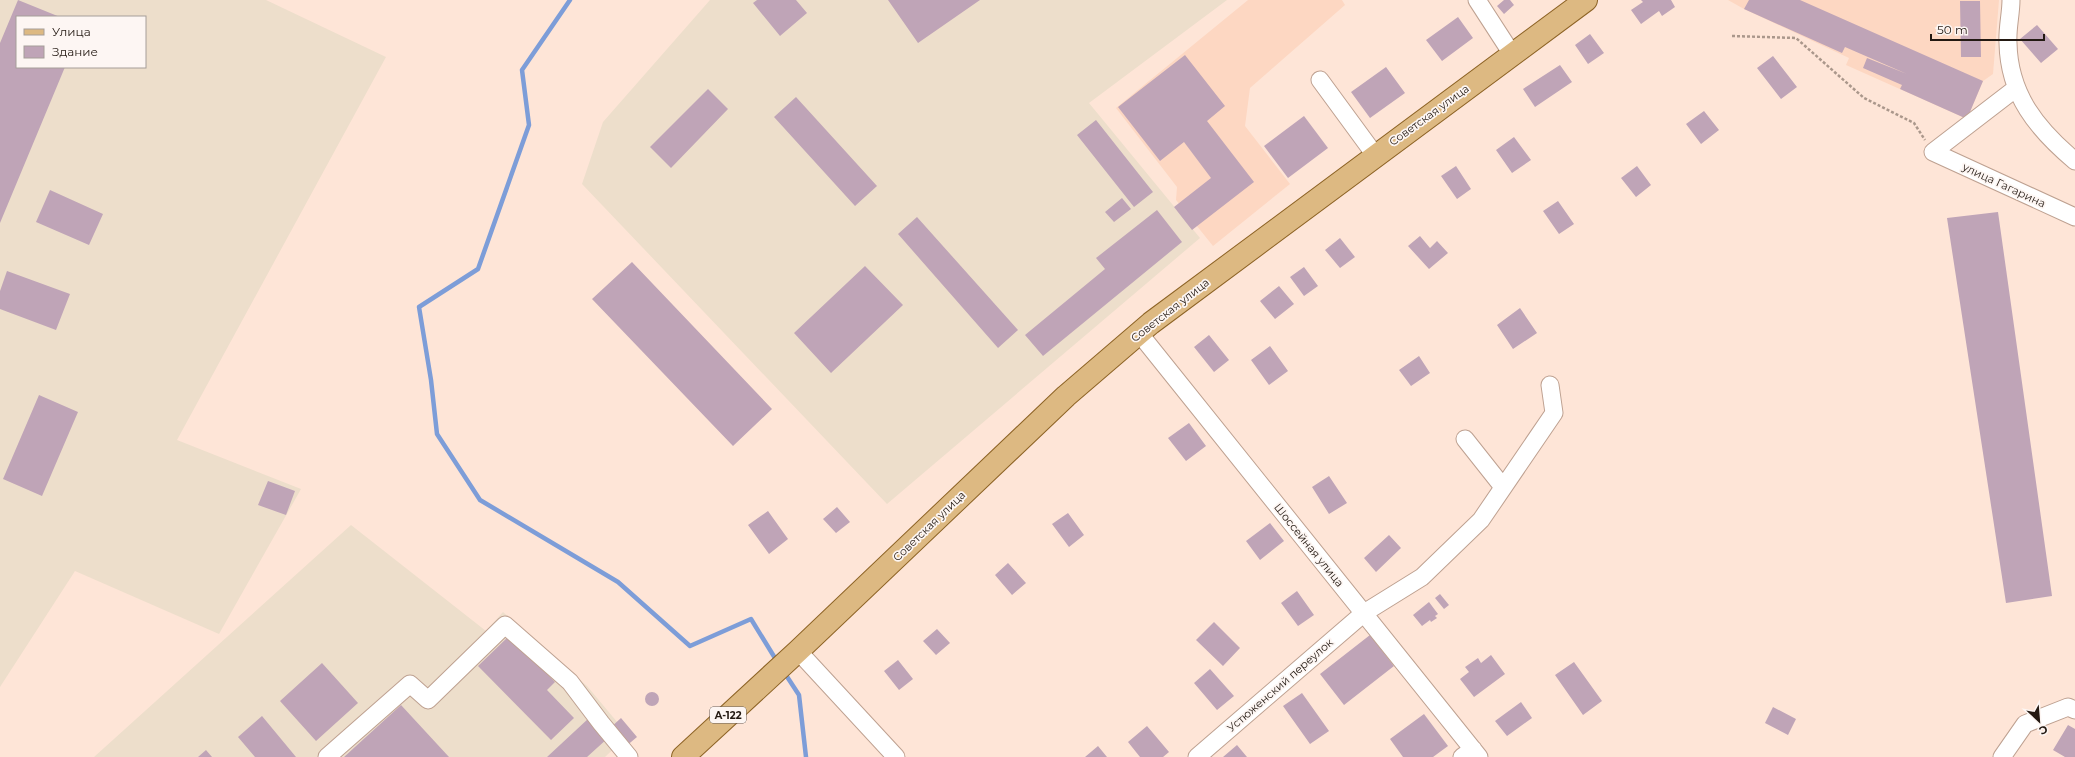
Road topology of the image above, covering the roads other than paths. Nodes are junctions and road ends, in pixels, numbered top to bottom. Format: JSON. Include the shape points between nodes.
{"nodes":[{"id":1,"x":1477,"y":0,"type":"edge"},
{"id":2,"x":1586,"y":0,"type":"edge"},
{"id":3,"x":2015,"y":3,"type":"edge"},
{"id":4,"x":1512,"y":54,"type":"junction"},
{"id":5,"x":1320,"y":80,"type":"dead end"},
{"id":6,"x":2016,"y":89,"type":"junction"},
{"id":7,"x":1375,"y":155,"type":"junction"},
{"id":8,"x":2075,"y":161,"type":"edge"},
{"id":9,"x":2075,"y":217,"type":"edge"},
{"id":10,"x":1139,"y":333,"type":"junction"},
{"id":11,"x":1550,"y":385,"type":"dead end"},
{"id":12,"x":1465,"y":439,"type":"dead end"},
{"id":13,"x":1503,"y":487,"type":"junction"},
{"id":14,"x":1364,"y":613,"type":"junction"},
{"id":15,"x":786,"y":661,"type":"junction"},
{"id":16,"x":2075,"y":710,"type":"edge"},
{"id":17,"x":1471,"y":754,"type":"edge"},
{"id":18,"x":327,"y":757,"type":"edge"},
{"id":19,"x":629,"y":757,"type":"edge"},
{"id":20,"x":683,"y":757,"type":"edge"},
{"id":21,"x":896,"y":757,"type":"edge"},
{"id":22,"x":1197,"y":757,"type":"edge"},
{"id":23,"x":2002,"y":757,"type":"edge"}],
"edges":[{"from":1,"to":4,"type":"street"},
{"from":2,"to":4,"type":"main road","name":"Советская улица"},
{"from":3,"to":6,"type":"street","via":[[2008,43]]},
{"from":4,"to":7,"type":"main road","name":"Советская улица"},
{"from":5,"to":7,"type":"street"},
{"from":6,"to":8,"type":"street","via":[[2038,126]]},
{"from":6,"to":9,"type":"street","name":"улица Гагарина","via":[[1934,152]]},
{"from":7,"to":10,"type":"main road","name":"Советская улица"},
{"from":10,"to":14,"type":"street","name":"Шоссейная улица"},
{"from":10,"to":15,"type":"main road","name":"Советская улица","via":[[1066,396]]},
{"from":11,"to":13,"type":"street","name":"Устюженский переулок","via":[[1554,413]]},
{"from":12,"to":13,"type":"street"},
{"from":13,"to":14,"type":"street","name":"Устюженский переулок","via":[[1481,520],[1422,577]]},
{"from":14,"to":17,"type":"street","name":"Шоссейная улица"},
{"from":14,"to":22,"type":"street","name":"Устюженский переулок"},
{"from":15,"to":20,"type":"main road","name":"Советская улица","number":"А-122"},
{"from":15,"to":21,"type":"street"},
{"from":16,"to":23,"type":"street","via":[[2068,707],[2025,724]]},
{"from":18,"to":19,"type":"street","via":[[410,684],[428,700],[505,625],[570,682]]}]}
